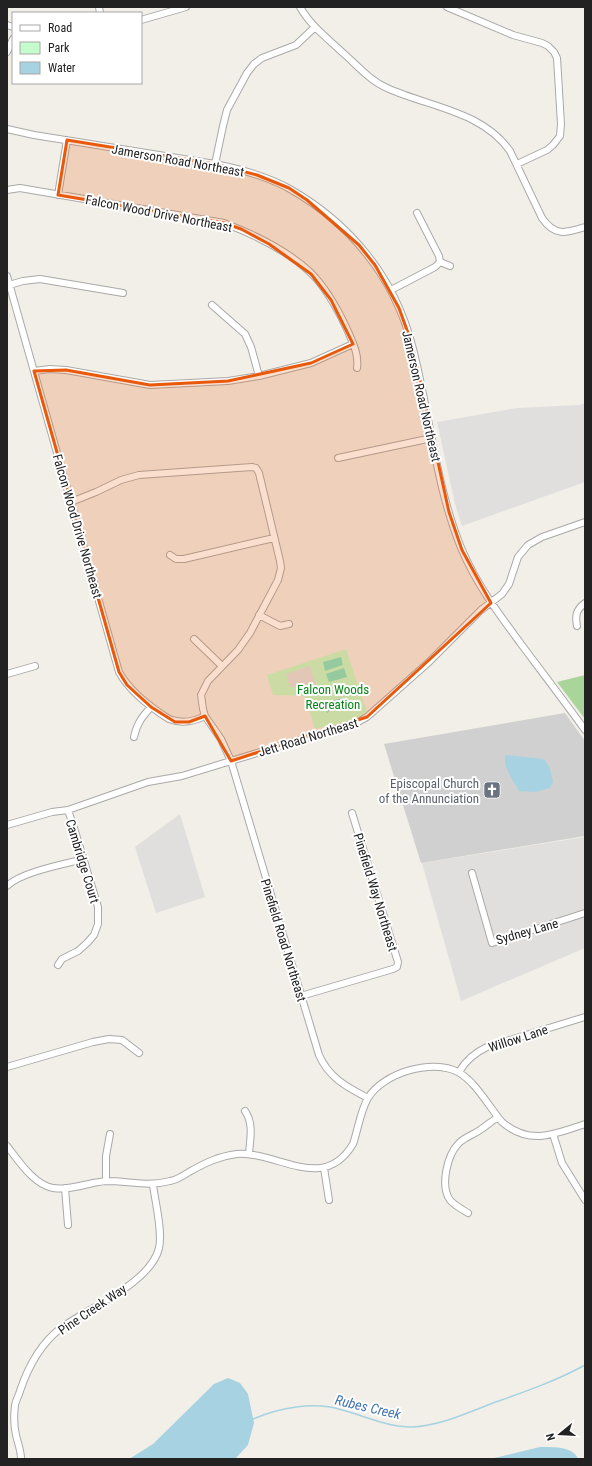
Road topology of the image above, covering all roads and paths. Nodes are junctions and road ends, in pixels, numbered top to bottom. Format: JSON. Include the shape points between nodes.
{"nodes":[{"id":1,"x":186,"y":7,"type":"edge"},
{"id":2,"x":300,"y":7,"type":"edge"},
{"id":3,"x":447,"y":7,"type":"edge"},
{"id":4,"x":142,"y":20,"type":"edge"},
{"id":5,"x":315,"y":27,"type":"junction"},
{"id":6,"x":12,"y":41,"type":"edge"},
{"id":7,"x":7,"y":52,"type":"edge"},
{"id":8,"x":7,"y":129,"type":"edge"},
{"id":9,"x":67,"y":140,"type":"junction"},
{"id":10,"x":215,"y":164,"type":"junction"},
{"id":11,"x":517,"y":164,"type":"junction"},
{"id":12,"x":7,"y":190,"type":"edge"},
{"id":13,"x":58,"y":195,"type":"junction"},
{"id":14,"x":417,"y":213,"type":"dead end"},
{"id":15,"x":585,"y":227,"type":"edge"},
{"id":16,"x":440,"y":262,"type":"junction"},
{"id":17,"x":450,"y":266,"type":"dead end"},
{"id":18,"x":7,"y":276,"type":"edge"},
{"id":19,"x":9,"y":285,"type":"junction"},
{"id":20,"x":391,"y":290,"type":"junction"},
{"id":21,"x":123,"y":293,"type":"dead end"},
{"id":22,"x":212,"y":305,"type":"dead end"},
{"id":23,"x":353,"y":344,"type":"junction"},
{"id":24,"x":357,"y":368,"type":"dead end"},
{"id":25,"x":34,"y":371,"type":"junction"},
{"id":26,"x":259,"y":376,"type":"junction"},
{"id":27,"x":432,"y":438,"type":"junction"},
{"id":28,"x":338,"y":458,"type":"dead end"},
{"id":29,"x":71,"y":502,"type":"junction"},
{"id":30,"x":585,"y":522,"type":"edge"},
{"id":31,"x":274,"y":538,"type":"junction"},
{"id":32,"x":170,"y":555,"type":"dead end"},
{"id":33,"x":491,"y":603,"type":"junction"},
{"id":34,"x":585,"y":603,"type":"edge"},
{"id":35,"x":259,"y":615,"type":"junction"},
{"id":36,"x":289,"y":624,"type":"dead end"},
{"id":37,"x":577,"y":626,"type":"dead end"},
{"id":38,"x":194,"y":639,"type":"dead end"},
{"id":39,"x":35,"y":666,"type":"dead end"},
{"id":40,"x":222,"y":666,"type":"junction"},
{"id":41,"x":7,"y":674,"type":"edge"},
{"id":42,"x":151,"y":706,"type":"junction"},
{"id":43,"x":206,"y":716,"type":"junction"},
{"id":44,"x":585,"y":730,"type":"edge"},
{"id":45,"x":134,"y":737,"type":"dead end"},
{"id":46,"x":231,"y":760,"type":"junction"},
{"id":47,"x":68,"y":810,"type":"junction"},
{"id":48,"x":352,"y":812,"type":"dead end"},
{"id":49,"x":7,"y":826,"type":"edge"},
{"id":50,"x":84,"y":858,"type":"junction"},
{"id":51,"x":472,"y":873,"type":"dead end"},
{"id":52,"x":7,"y":886,"type":"edge"},
{"id":53,"x":585,"y":914,"type":"edge"},
{"id":54,"x":58,"y":965,"type":"dead end"},
{"id":55,"x":301,"y":996,"type":"junction"},
{"id":56,"x":585,"y":1017,"type":"edge"},
{"id":57,"x":137,"y":1051,"type":"dead end"},
{"id":58,"x":7,"y":1067,"type":"edge"},
{"id":59,"x":459,"y":1072,"type":"junction"},
{"id":60,"x":368,"y":1098,"type":"junction"},
{"id":61,"x":245,"y":1111,"type":"dead end"},
{"id":62,"x":498,"y":1117,"type":"junction"},
{"id":63,"x":585,"y":1124,"type":"edge"},
{"id":64,"x":110,"y":1134,"type":"dead end"},
{"id":65,"x":553,"y":1134,"type":"junction"},
{"id":66,"x":7,"y":1146,"type":"edge"},
{"id":67,"x":9,"y":1154,"type":"edge"},
{"id":68,"x":249,"y":1154,"type":"junction"},
{"id":69,"x":324,"y":1168,"type":"junction"},
{"id":70,"x":106,"y":1181,"type":"junction"},
{"id":71,"x":153,"y":1185,"type":"junction"},
{"id":72,"x":64,"y":1188,"type":"junction"},
{"id":73,"x":329,"y":1200,"type":"dead end"},
{"id":74,"x":585,"y":1200,"type":"edge"},
{"id":75,"x":468,"y":1213,"type":"dead end"},
{"id":76,"x":68,"y":1225,"type":"dead end"},
{"id":77,"x":21,"y":1459,"type":"edge"}],
"edges":[{"from":1,"to":4,"type":"street"},
{"from":2,"to":5,"type":"street"},
{"from":3,"to":11,"type":"street","via":[[522,38],[542,43],[548,46],[557,58],[560,136],[547,150]]},
{"from":5,"to":10,"type":"street","via":[[296,45],[262,58],[247,73],[224,118]]},
{"from":5,"to":11,"type":"street","via":[[380,84],[470,118],[486,127],[504,143]]},
{"from":6,"to":7,"type":"street"},
{"from":8,"to":9,"type":"street","name":"Jamerson Road Northeast"},
{"from":9,"to":10,"type":"street","name":"Jamerson Road Northeast"},
{"from":9,"to":13,"type":"street"},
{"from":10,"to":20,"type":"street","name":"Jamerson Road Northeast","via":[[257,175],[288,188],[307,200],[342,227],[359,245],[376,265]]},
{"from":11,"to":15,"type":"street","via":[[549,228],[563,232]]},
{"from":12,"to":13,"type":"street","name":"Falcon Wood Drive Northeast","via":[[20,188]]},
{"from":13,"to":23,"type":"street","name":"Falcon Wood Drive Northeast","via":[[224,223],[241,229],[285,254],[311,274],[331,300]]},
{"from":14,"to":16,"type":"street"},
{"from":16,"to":17,"type":"street"},
{"from":16,"to":20,"type":"street"},
{"from":18,"to":19,"type":"street","name":"Falcon Wood Drive Northeast"},
{"from":19,"to":21,"type":"street","via":[[40,279]]},
{"from":19,"to":25,"type":"street","name":"Falcon Wood Drive Northeast"},
{"from":20,"to":27,"type":"street","name":"Jamerson Road Northeast","via":[[412,344]]},
{"from":22,"to":26,"type":"street","via":[[244,334],[251,347]]},
{"from":23,"to":24,"type":"street","name":"Falcon Wood Drive Northeast","via":[[357,353]]},
{"from":23,"to":26,"type":"street","via":[[311,363]]},
{"from":25,"to":26,"type":"street","via":[[66,370],[150,385],[228,382]]},
{"from":25,"to":29,"type":"street","name":"Falcon Wood Drive Northeast"},
{"from":27,"to":28,"type":"street"},
{"from":27,"to":33,"type":"street","name":"Jamerson Road Northeast","via":[[456,534],[471,569]]},
{"from":29,"to":31,"type":"street","via":[[120,480],[138,475],[252,467],[259,473]]},
{"from":29,"to":42,"type":"street","name":"Falcon Wood Drive Northeast","via":[[120,672],[127,685]]},
{"from":30,"to":33,"type":"street","name":"Jett Road Northeast","via":[[542,537],[528,545],[518,557],[506,589]]},
{"from":31,"to":32,"type":"street","via":[[184,559],[176,559]]},
{"from":31,"to":35,"type":"street","via":[[280,561],[280,574]]},
{"from":33,"to":44,"type":"street","name":"Jamerson Road Northeast"},
{"from":33,"to":46,"type":"street","name":"Jett Road Northeast","via":[[368,717]]},
{"from":34,"to":37,"type":"street","via":[[576,613]]},
{"from":35,"to":36,"type":"street","via":[[280,626]]},
{"from":35,"to":40,"type":"street","via":[[245,642]]},
{"from":38,"to":40,"type":"street"},
{"from":39,"to":41,"type":"street"},
{"from":40,"to":43,"type":"street","via":[[203,690],[201,701]]},
{"from":42,"to":43,"type":"street","name":"Falcon Wood Drive Northeast","via":[[175,722],[189,722]]},
{"from":42,"to":45,"type":"street","via":[[136,727]]},
{"from":43,"to":46,"type":"street","name":"Pinefield Road Northeast","via":[[221,738]]},
{"from":46,"to":47,"type":"street","name":"Jett Road Northeast","via":[[182,776],[148,782]]},
{"from":46,"to":55,"type":"street","name":"Pinefield Road Northeast"},
{"from":47,"to":49,"type":"street","name":"Jett Road Northeast","via":[[52,812]]},
{"from":47,"to":50,"type":"street","name":"Cambridge Court"},
{"from":48,"to":55,"type":"street","name":"Pinefield Way Northeast","via":[[398,962],[397,967]]},
{"from":50,"to":52,"type":"street","via":[[31,873]]},
{"from":50,"to":54,"type":"street","name":"Cambridge Court","via":[[98,907],[98,924],[94,935],[87,943],[62,959]]},
{"from":51,"to":53,"type":"street","name":"Sydney Lane","via":[[492,943]]},
{"from":55,"to":60,"type":"street","name":"Pinefield Road Northeast","via":[[319,1055],[326,1068],[341,1083]]},
{"from":56,"to":59,"type":"street","name":"Willow Lane","via":[[483,1049],[469,1058]]},
{"from":57,"to":58,"type":"street","via":[[122,1040],[110,1039]]},
{"from":59,"to":60,"type":"street","via":[[437,1066],[418,1068],[387,1081]]},
{"from":59,"to":62,"type":"street"},
{"from":60,"to":69,"type":"street","via":[[348,1151],[339,1160]]},
{"from":61,"to":68,"type":"street","via":[[251,1124]]},
{"from":62,"to":65,"type":"street","via":[[508,1127],[521,1134]]},
{"from":62,"to":75,"type":"street","via":[[460,1142],[447,1166],[447,1195],[455,1205]]},
{"from":63,"to":65,"type":"street"},
{"from":64,"to":70,"type":"street","via":[[106,1156]]},
{"from":65,"to":74,"type":"street","via":[[562,1163]]},
{"from":66,"to":67,"type":"street"},
{"from":67,"to":72,"type":"street","via":[[35,1180],[53,1188]]},
{"from":68,"to":69,"type":"street","via":[[304,1169]]},
{"from":68,"to":71,"type":"street","via":[[215,1159],[177,1179]]},
{"from":69,"to":73,"type":"street"},
{"from":70,"to":71,"type":"street"},
{"from":70,"to":72,"type":"street"},
{"from":71,"to":77,"type":"street","name":"Pine Creek Way","via":[[160,1235],[156,1257],[144,1273],[60,1329],[34,1358],[26,1371],[15,1405],[16,1434]]},
{"from":72,"to":76,"type":"street"}]}
